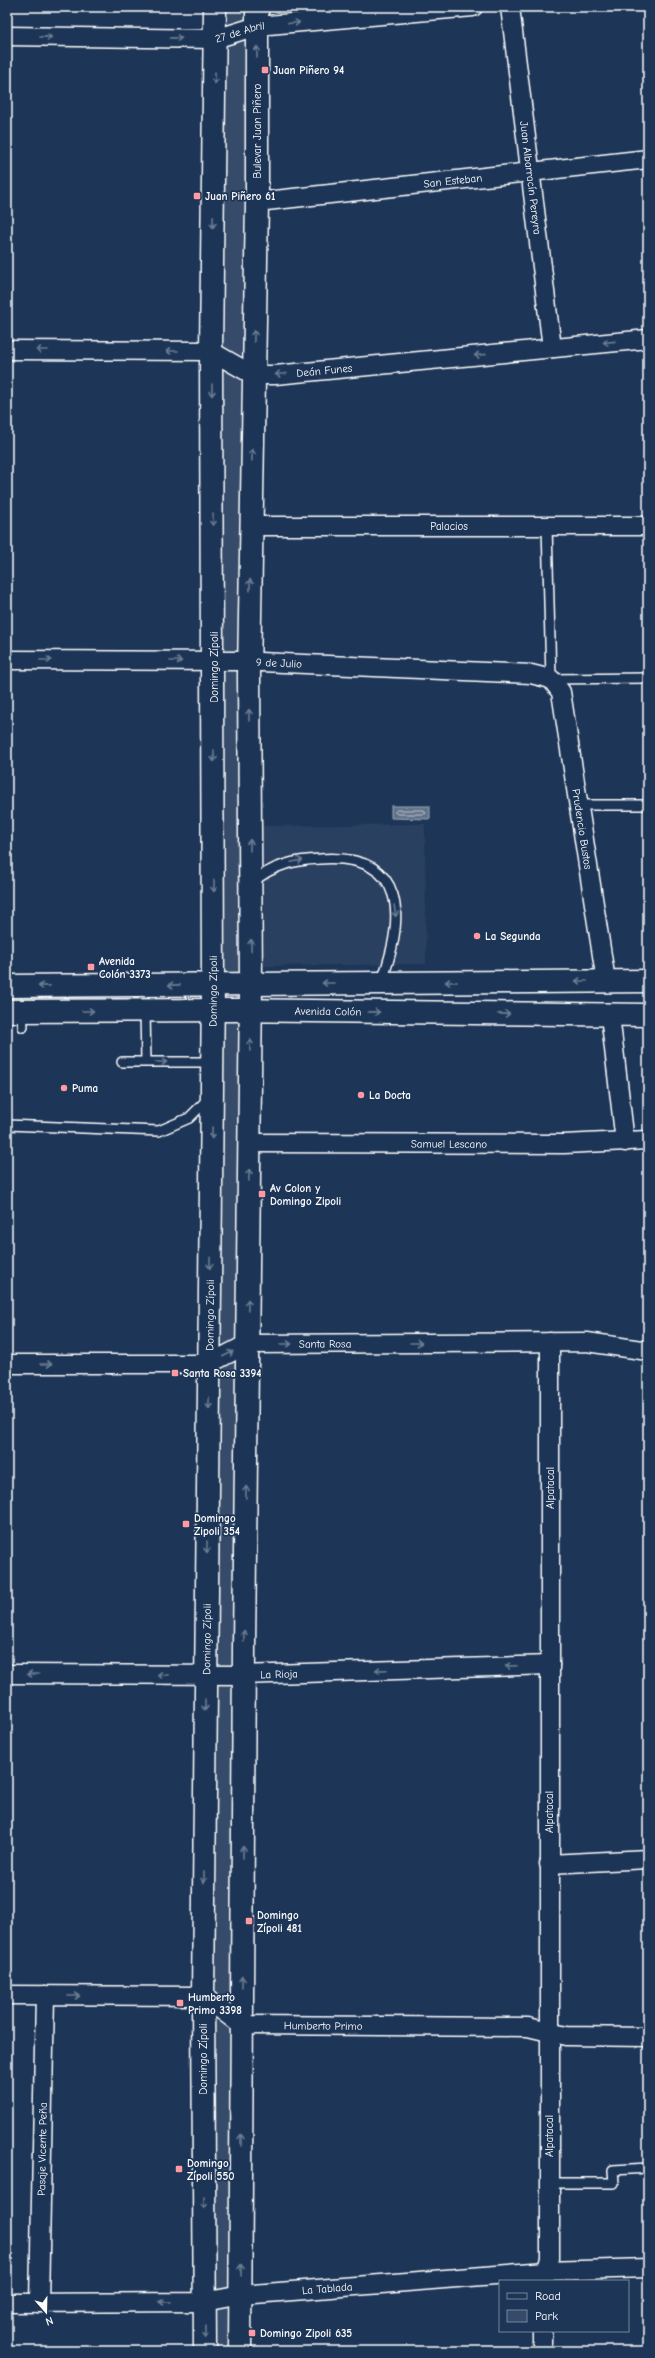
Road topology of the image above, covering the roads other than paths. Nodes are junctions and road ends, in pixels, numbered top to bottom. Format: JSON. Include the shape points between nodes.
{"nodes":[{"id":1,"x":215,"y":7,"type":"edge"},
{"id":2,"x":473,"y":7,"type":"edge"},
{"id":3,"x":510,"y":7,"type":"edge"},
{"id":4,"x":257,"y":17,"type":"edge"},
{"id":5,"x":7,"y":36,"type":"edge"},
{"id":6,"x":215,"y":39,"type":"junction"},
{"id":7,"x":648,"y":159,"type":"edge"},
{"id":8,"x":532,"y":171,"type":"junction"},
{"id":9,"x":257,"y":202,"type":"junction"},
{"id":10,"x":648,"y":339,"type":"edge"},
{"id":11,"x":552,"y":348,"type":"junction"},
{"id":12,"x":7,"y":350,"type":"edge"},
{"id":13,"x":211,"y":351,"type":"junction"},
{"id":14,"x":253,"y":375,"type":"junction"},
{"id":15,"x":250,"y":526,"type":"junction"},
{"id":16,"x":547,"y":526,"type":"junction"},
{"id":17,"x":648,"y":526,"type":"edge"},
{"id":18,"x":7,"y":660,"type":"edge"},
{"id":19,"x":214,"y":661,"type":"junction"},
{"id":20,"x":249,"y":662,"type":"junction"},
{"id":21,"x":648,"y":678,"type":"edge"},
{"id":22,"x":551,"y":680,"type":"junction"},
{"id":23,"x":648,"y":805,"type":"edge"},
{"id":24,"x":579,"y":806,"type":"junction"},
{"id":25,"x":250,"y":884,"type":"junction"},
{"id":26,"x":606,"y":981,"type":"junction"},
{"id":27,"x":648,"y":981,"type":"edge"},
{"id":28,"x":381,"y":983,"type":"junction"},
{"id":29,"x":214,"y":984,"type":"junction"},
{"id":30,"x":251,"y":984,"type":"junction"},
{"id":31,"x":7,"y":986,"type":"edge"},
{"id":32,"x":145,"y":1010,"type":"junction"},
{"id":33,"x":213,"y":1010,"type":"junction"},
{"id":34,"x":250,"y":1010,"type":"junction"},
{"id":35,"x":610,"y":1015,"type":"junction"},
{"id":36,"x":648,"y":1015,"type":"edge"},
{"id":37,"x":17,"y":1016,"type":"edge"},
{"id":38,"x":122,"y":1062,"type":"dead end"},
{"id":39,"x":146,"y":1062,"type":"junction"},
{"id":40,"x":212,"y":1062,"type":"junction"},
{"id":41,"x":212,"y":1095,"type":"junction"},
{"id":42,"x":7,"y":1125,"type":"edge"},
{"id":43,"x":648,"y":1140,"type":"edge"},
{"id":44,"x":625,"y":1142,"type":"junction"},
{"id":45,"x":249,"y":1143,"type":"junction"},
{"id":46,"x":550,"y":1342,"type":"junction"},
{"id":47,"x":247,"y":1344,"type":"junction"},
{"id":48,"x":648,"y":1351,"type":"edge"},
{"id":49,"x":7,"y":1364,"type":"edge"},
{"id":50,"x":209,"y":1364,"type":"junction"},
{"id":51,"x":550,"y":1665,"type":"junction"},
{"id":52,"x":7,"y":1674,"type":"edge"},
{"id":53,"x":206,"y":1675,"type":"junction"},
{"id":54,"x":244,"y":1675,"type":"junction"},
{"id":55,"x":648,"y":1859,"type":"edge"},
{"id":56,"x":549,"y":1864,"type":"junction"},
{"id":57,"x":7,"y":1995,"type":"edge"},
{"id":58,"x":45,"y":1996,"type":"junction"},
{"id":59,"x":203,"y":1996,"type":"junction"},
{"id":60,"x":241,"y":2025,"type":"junction"},
{"id":61,"x":549,"y":2031,"type":"junction"},
{"id":62,"x":648,"y":2037,"type":"edge"},
{"id":63,"x":648,"y":2168,"type":"edge"},
{"id":64,"x":549,"y":2183,"type":"junction"},
{"id":65,"x":648,"y":2268,"type":"edge"},
{"id":66,"x":545,"y":2276,"type":"edge"},
{"id":67,"x":240,"y":2295,"type":"junction"},
{"id":68,"x":204,"y":2302,"type":"junction"},
{"id":69,"x":7,"y":2303,"type":"edge"},
{"id":70,"x":40,"y":2303,"type":"junction"},
{"id":71,"x":542,"y":2332,"type":"edge"},
{"id":72,"x":205,"y":2351,"type":"edge"},
{"id":73,"x":240,"y":2351,"type":"edge"},
{"id":74,"x":542,"y":2351,"type":"edge"}],
"edges":[{"from":1,"to":6,"type":"main road"},
{"from":4,"to":2,"type":"street","name":"27 de Abril","one_way":true},
{"from":3,"to":8,"type":"street","name":"Juan Albarracín Pereyra"},
{"from":4,"to":6,"type":"street","name":"27 de Abril"},
{"from":9,"to":4,"type":"main road","name":"Bulevar Juan Piñero","one_way":true},
{"from":5,"to":6,"type":"street","name":"27 de Abril","one_way":true},
{"from":6,"to":13,"type":"main road","one_way":true},
{"from":7,"to":8,"type":"street","name":"San Esteban"},
{"from":8,"to":9,"type":"street","name":"San Esteban"},
{"from":8,"to":11,"type":"street","name":"Juan Albarracín Pereyra"},
{"from":14,"to":9,"type":"main road","name":"Bulevar Juan Piñero","one_way":true},
{"from":10,"to":11,"type":"street","name":"Deán Funes","one_way":true},
{"from":11,"to":14,"type":"street","name":"Deán Funes","one_way":true},
{"from":13,"to":12,"type":"street","name":"Deán Funes","one_way":true},
{"from":13,"to":14,"type":"street","name":"Deán Funes"},
{"from":13,"to":19,"type":"main road","name":"Domingo Zípoli","one_way":true},
{"from":15,"to":14,"type":"main road","one_way":true},
{"from":15,"to":16,"type":"street","name":"Palacios"},
{"from":20,"to":15,"type":"main road","one_way":true},
{"from":16,"to":17,"type":"street","name":"Palacios"},
{"from":16,"to":22,"type":"lane"},
{"from":18,"to":19,"type":"street","name":"9 de Julio","one_way":true},
{"from":19,"to":20,"type":"street","name":"9 de Julio"},
{"from":19,"to":29,"type":"main road","name":"Domingo Zípoli","one_way":true},
{"from":20,"to":22,"type":"street","name":"9 de Julio","via":[[531,674]]},
{"from":25,"to":20,"type":"main road","one_way":true},
{"from":21,"to":22,"type":"lane"},
{"from":22,"to":24,"type":"street","name":"Prudencio Bustos","via":[[561,692]]},
{"from":23,"to":24,"type":"lane"},
{"from":24,"to":26,"type":"street","name":"Prudencio Bustos"},
{"from":25,"to":28,"type":"lane","one_way":true,"via":[[266,871],[297,860],[337,858],[368,863],[382,874],[391,887],[396,918],[393,953]]},
{"from":30,"to":25,"type":"main road","one_way":true},
{"from":26,"to":27,"type":"main road"},
{"from":26,"to":28,"type":"main road","one_way":true},
{"from":28,"to":30,"type":"main road","one_way":true},
{"from":29,"to":30,"type":"main road"},
{"from":29,"to":31,"type":"main road","one_way":true},
{"from":29,"to":33,"type":"main road","name":"Domingo Zípoli"},
{"from":30,"to":34,"type":"main road"},
{"from":32,"to":33,"type":"main road","name":"Avenida Colón"},
{"from":37,"to":32,"type":"main road","name":"Avenida Colón","one_way":true},
{"from":32,"to":39,"type":"lane"},
{"from":33,"to":34,"type":"main road","name":"Avenida Colón"},
{"from":33,"to":40,"type":"main road","name":"Domingo Zípoli"},
{"from":34,"to":35,"type":"main road","name":"Avenida Colón","one_way":true},
{"from":45,"to":34,"type":"main road","one_way":true},
{"from":35,"to":36,"type":"main road","name":"Avenida Colón"},
{"from":35,"to":44,"type":"street"},
{"from":38,"to":39,"type":"lane"},
{"from":39,"to":40,"type":"lane","one_way":true},
{"from":40,"to":41,"type":"main road","name":"Domingo Zípoli"},
{"from":41,"to":42,"type":"lane","via":[[189,1118],[159,1131]]},
{"from":41,"to":50,"type":"main road","name":"Domingo Zípoli","one_way":true},
{"from":43,"to":44,"type":"street","name":"Samuel Lescano"},
{"from":44,"to":45,"type":"street","name":"Samuel Lescano"},
{"from":47,"to":45,"type":"main road","one_way":true},
{"from":47,"to":46,"type":"street","name":"Santa Rosa","one_way":true},
{"from":46,"to":48,"type":"street","name":"Santa Rosa","via":[[587,1342]]},
{"from":46,"to":51,"type":"street","name":"Alpatacal"},
{"from":50,"to":47,"type":"street","name":"Santa Rosa","one_way":true},
{"from":54,"to":47,"type":"main road","one_way":true},
{"from":49,"to":50,"type":"street","name":"Santa Rosa","one_way":true},
{"from":50,"to":53,"type":"main road","name":"Domingo Zípoli","one_way":true},
{"from":51,"to":54,"type":"street","name":"La Rioja","one_way":true},
{"from":51,"to":56,"type":"street","name":"Alpatacal"},
{"from":53,"to":52,"type":"street","name":"La Rioja","one_way":true},
{"from":53,"to":54,"type":"street","name":"La Rioja"},
{"from":53,"to":59,"type":"main road","name":"Domingo Zípoli","one_way":true},
{"from":60,"to":54,"type":"main road","one_way":true},
{"from":55,"to":56,"type":"street"},
{"from":56,"to":61,"type":"street","name":"Alpatacal"},
{"from":57,"to":58,"type":"street"},
{"from":58,"to":59,"type":"street","one_way":true},
{"from":58,"to":70,"type":"street","name":"Pasaje Vicente Peña"},
{"from":59,"to":60,"type":"street"},
{"from":59,"to":68,"type":"main road","name":"Domingo Zípoli","one_way":true},
{"from":60,"to":61,"type":"street","name":"Humberto Primo","via":[[528,2027]]},
{"from":67,"to":60,"type":"main road","one_way":true},
{"from":61,"to":62,"type":"street","name":"Humberto Primo","via":[[566,2036]]},
{"from":61,"to":64,"type":"street","name":"Alpatacal"},
{"from":63,"to":64,"type":"lane","via":[[613,2170],[614,2183]]},
{"from":64,"to":66,"type":"street","name":"Alpatacal","via":[[550,2258]]},
{"from":65,"to":66,"type":"street","name":"La Tablada"},
{"from":66,"to":67,"type":"street","name":"La Tablada"},
{"from":67,"to":68,"type":"street","name":"La Tablada"},
{"from":67,"to":73,"type":"main road"},
{"from":68,"to":70,"type":"street","name":"La Tablada","one_way":true},
{"from":68,"to":72,"type":"main road","name":"Domingo Zípoli","one_way":true},
{"from":69,"to":70,"type":"street","name":"La Tablada"},
{"from":71,"to":74,"type":"street"}]}
